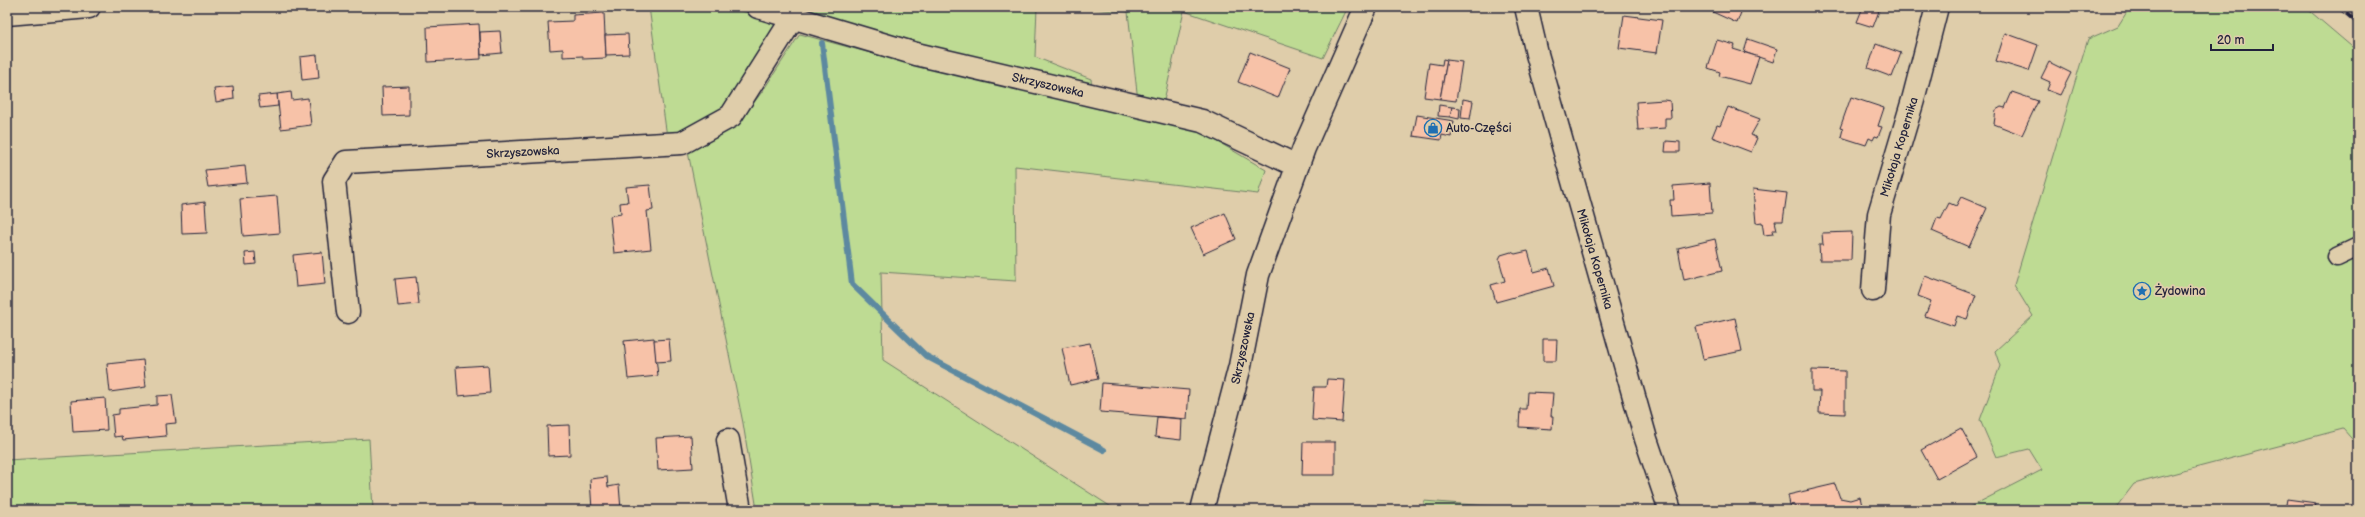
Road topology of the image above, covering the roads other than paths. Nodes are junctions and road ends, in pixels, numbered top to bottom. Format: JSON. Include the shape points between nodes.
{"nodes":[{"id":1,"x":89,"y":7,"type":"edge"},
{"id":2,"x":758,"y":7,"type":"edge"},
{"id":3,"x":1366,"y":7,"type":"edge"},
{"id":4,"x":1526,"y":7,"type":"edge"},
{"id":5,"x":1937,"y":7,"type":"edge"},
{"id":6,"x":7,"y":14,"type":"edge"},
{"id":7,"x":793,"y":18,"type":"junction"},
{"id":8,"x":1297,"y":166,"type":"junction"},
{"id":9,"x":2358,"y":247,"type":"edge"},
{"id":10,"x":2337,"y":257,"type":"dead end"},
{"id":11,"x":1874,"y":290,"type":"dead end"},
{"id":12,"x":348,"y":312,"type":"dead end"},
{"id":13,"x":728,"y":440,"type":"dead end"},
{"id":14,"x":740,"y":510,"type":"edge"},
{"id":15,"x":1202,"y":510,"type":"edge"},
{"id":16,"x":1670,"y":510,"type":"edge"}],
"edges":[{"from":1,"to":6,"type":"street"},
{"from":2,"to":7,"type":"street","name":"Skrzyszowska"},
{"from":3,"to":8,"type":"street","name":"Skrzyszowska"},
{"from":4,"to":16,"type":"street","name":"Mikołaja Kopernika","via":[[1646,439]]},
{"from":5,"to":11,"type":"street","name":"Mikołaja Kopernika","via":[[1879,214]]},
{"from":7,"to":8,"type":"street","name":"Skrzyszowska","via":[[916,54],[1202,121]]},
{"from":7,"to":12,"type":"street","name":"Skrzyszowska","via":[[731,116],[682,143],[346,162],[334,181]]},
{"from":8,"to":15,"type":"street","name":"Skrzyszowska","via":[[1258,275],[1240,366]]},
{"from":9,"to":10,"type":"street"},
{"from":13,"to":14,"type":"street"}]}
